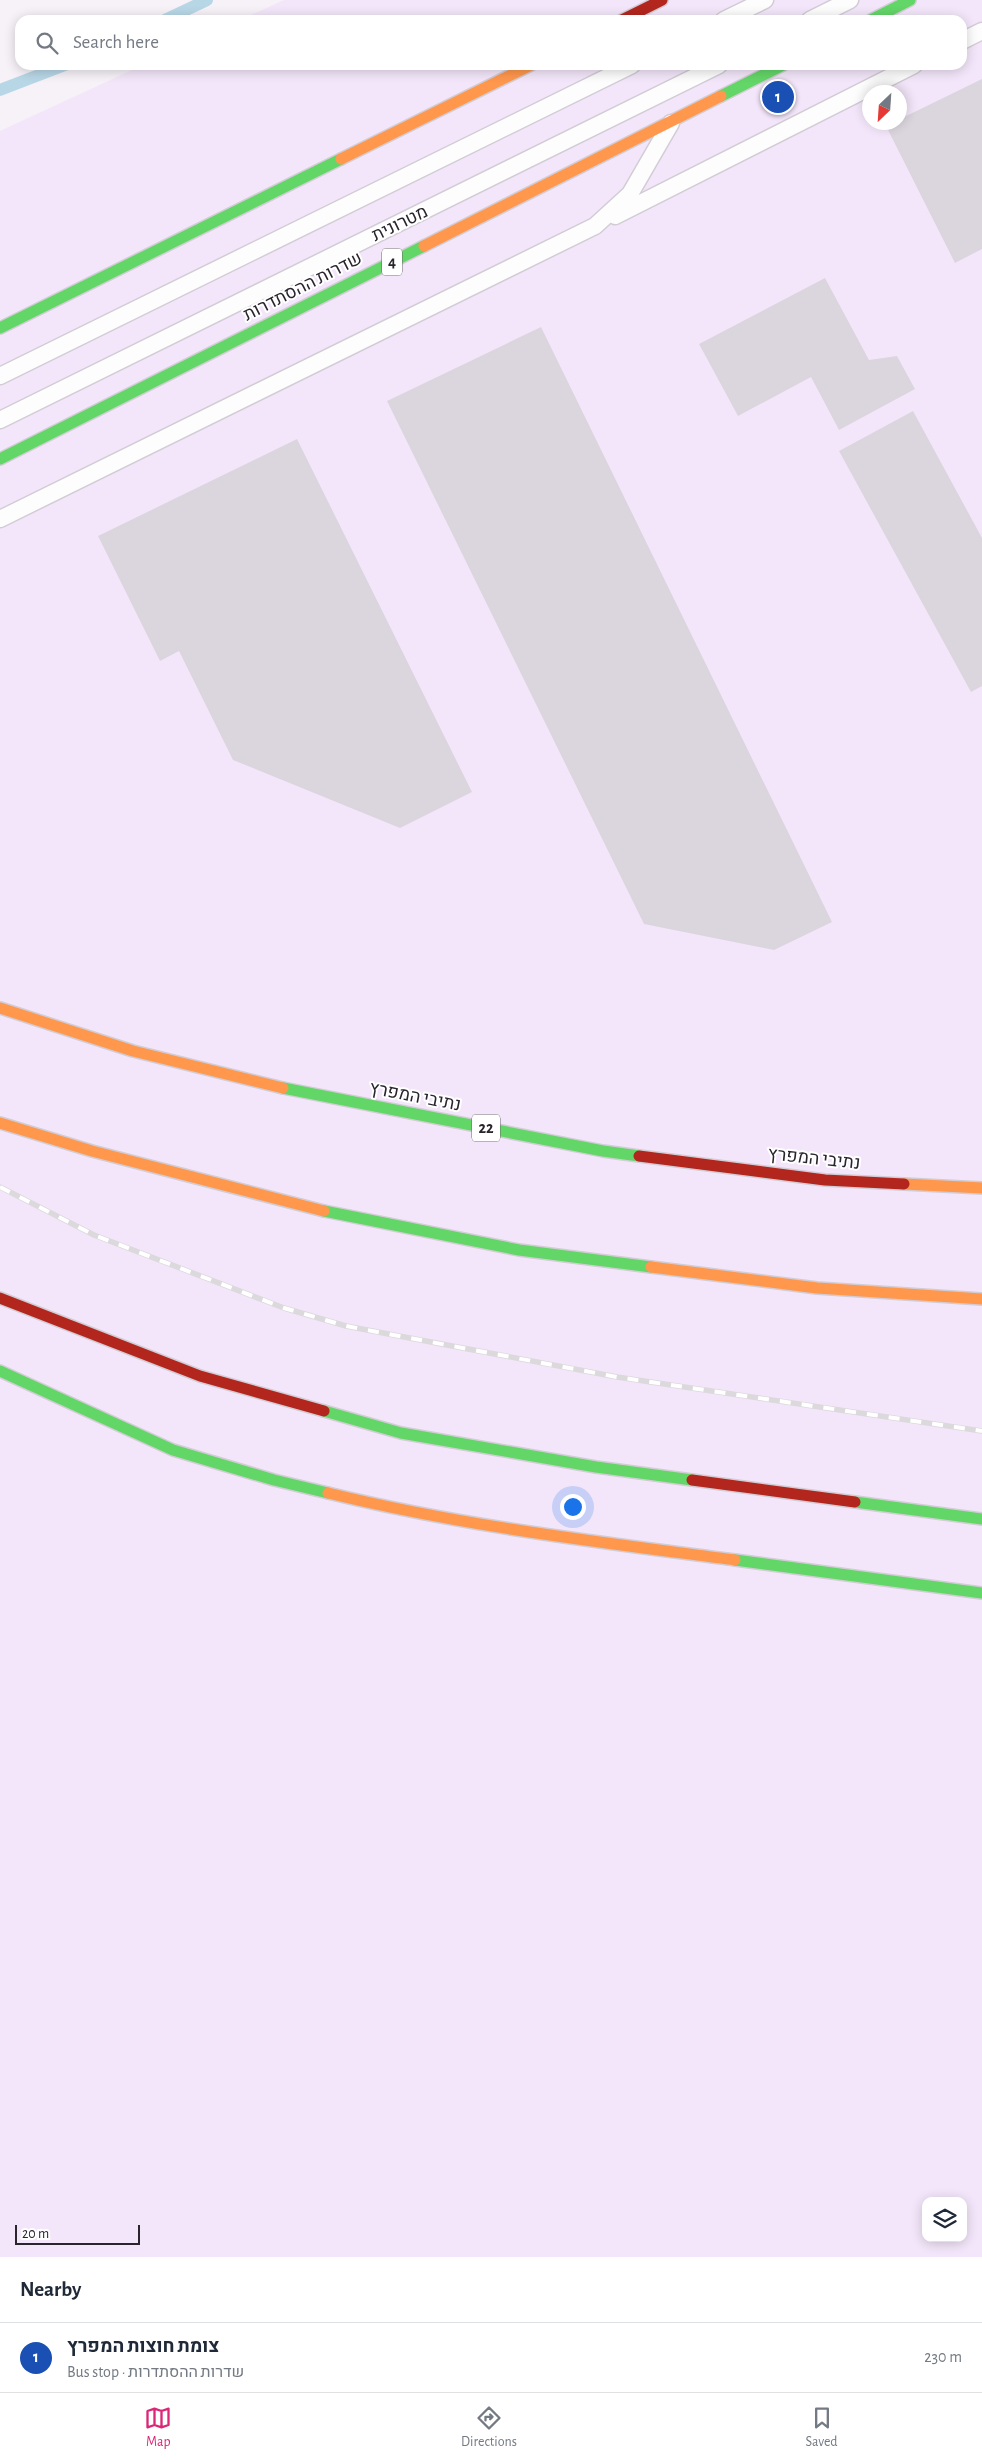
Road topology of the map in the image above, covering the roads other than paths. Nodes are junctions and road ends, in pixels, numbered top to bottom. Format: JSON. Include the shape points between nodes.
{"nodes":[{"id":1,"x":662,"y":0,"type":"edge"},
{"id":2,"x":765,"y":0,"type":"edge"},
{"id":3,"x":850,"y":0,"type":"edge"},
{"id":4,"x":910,"y":0,"type":"edge"},
{"id":5,"x":632,"y":15,"type":"edge"},
{"id":6,"x":734,"y":15,"type":"edge"},
{"id":7,"x":820,"y":15,"type":"edge"},
{"id":8,"x":881,"y":15,"type":"edge"},
{"id":9,"x":982,"y":31,"type":"edge"},
{"id":10,"x":967,"y":38,"type":"edge"},
{"id":11,"x":521,"y":70,"type":"edge"},
{"id":12,"x":622,"y":70,"type":"edge"},
{"id":13,"x":709,"y":70,"type":"edge"},
{"id":14,"x":773,"y":70,"type":"edge"},
{"id":15,"x":904,"y":70,"type":"edge"},
{"id":16,"x":672,"y":122,"type":"junction"},
{"id":17,"x":595,"y":226,"type":"junction"},
{"id":18,"x":0,"y":328,"type":"edge"},
{"id":19,"x":0,"y":376,"type":"edge"},
{"id":20,"x":0,"y":420,"type":"edge"},
{"id":21,"x":0,"y":459,"type":"edge"},
{"id":22,"x":0,"y":519,"type":"edge"},
{"id":23,"x":0,"y":1008,"type":"edge"},
{"id":24,"x":0,"y":1123,"type":"edge"},
{"id":25,"x":982,"y":1188,"type":"edge"},
{"id":26,"x":0,"y":1298,"type":"edge"},
{"id":27,"x":982,"y":1299,"type":"edge"},
{"id":28,"x":0,"y":1371,"type":"edge"},
{"id":29,"x":982,"y":1519,"type":"edge"},
{"id":30,"x":982,"y":1593,"type":"edge"}],
"edges":[{"from":1,"to":5,"type":"main road"},
{"from":2,"to":6,"type":"lane"},
{"from":3,"to":7,"type":"lane"},
{"from":4,"to":8,"type":"main road"},
{"from":9,"to":10,"type":"lane"},
{"from":11,"to":18,"type":"main road"},
{"from":12,"to":19,"type":"lane"},
{"from":13,"to":20,"type":"lane","name":"מטרונית"},
{"from":14,"to":16,"type":"main road","name":"שדרות ההסתדרות","number":"4"},
{"from":15,"to":17,"type":"lane"},
{"from":16,"to":17,"type":"lane","via":[[630,194]]},
{"from":16,"to":21,"type":"main road","name":"שדרות ההסתדרות","number":"4"},
{"from":17,"to":22,"type":"lane"},
{"from":23,"to":25,"type":"main road","name":"נתיבי המפרץ","number":"22","via":[[133,1051],[312,1095],[593,1149],[825,1180]]},
{"from":24,"to":27,"type":"main road","via":[[92,1151],[296,1204],[519,1250],[817,1288]]},
{"from":26,"to":29,"type":"main road","via":[[200,1376],[401,1433],[596,1467]]},
{"from":28,"to":30,"type":"main road","via":[[173,1450],[274,1480],[381,1506],[582,1540]]}]}
